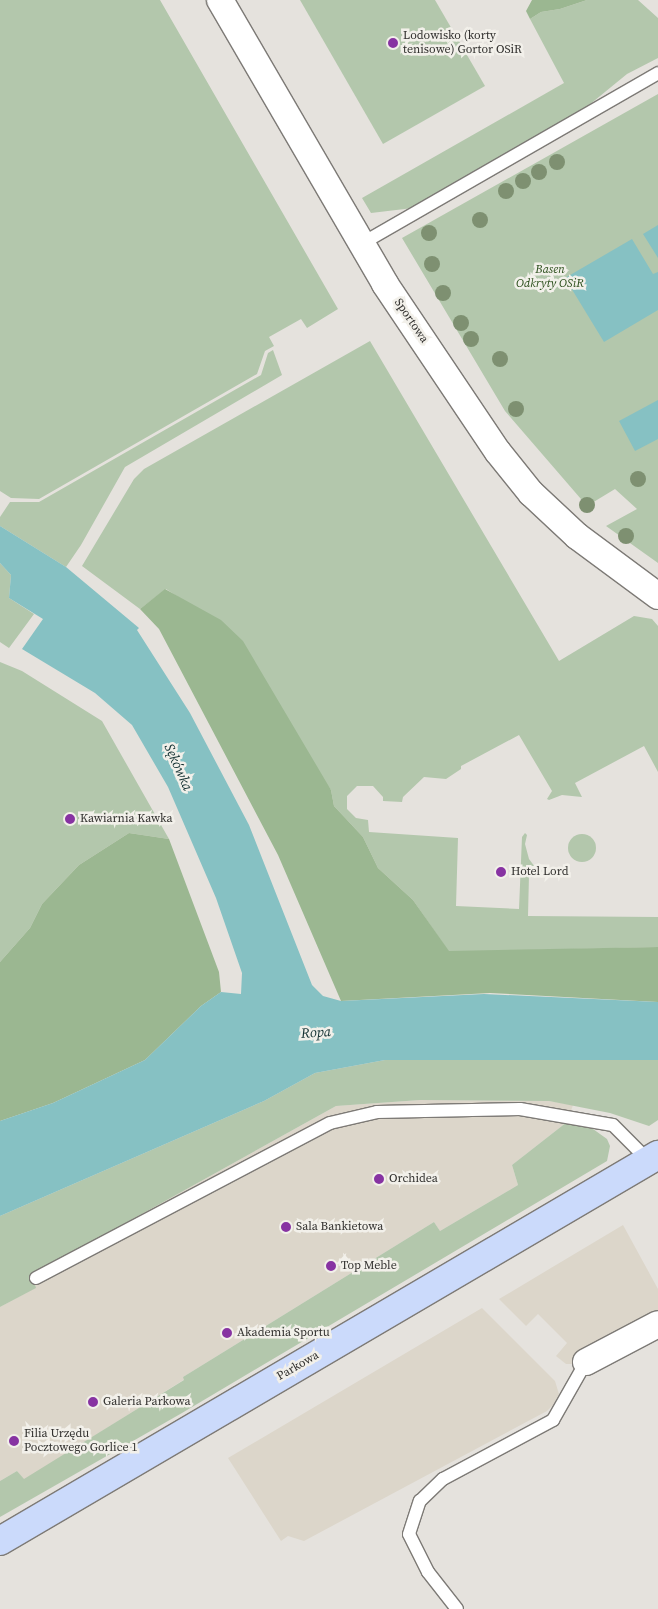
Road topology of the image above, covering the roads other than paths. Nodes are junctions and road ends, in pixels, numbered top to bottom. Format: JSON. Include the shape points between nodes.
{"nodes":[{"id":1,"x":220,"y":0,"type":"edge"},
{"id":2,"x":658,"y":73,"type":"edge"},
{"id":3,"x":361,"y":244,"type":"junction"},
{"id":4,"x":658,"y":596,"type":"edge"},
{"id":5,"x":653,"y":1157,"type":"edge"},
{"id":6,"x":36,"y":1278,"type":"dead end"},
{"id":7,"x":658,"y":1324,"type":"edge"},
{"id":8,"x":586,"y":1362,"type":"joint"},
{"id":9,"x":0,"y":1541,"type":"edge"},
{"id":10,"x":457,"y":1609,"type":"edge"}],
"edges":[{"from":1,"to":3,"type":"street","name":"Sportowa"},
{"from":2,"to":3,"type":"lane"},
{"from":3,"to":4,"type":"street","name":"Sportowa","via":[[498,452],[532,493],[577,536]]},
{"from":5,"to":6,"type":"lane","name":"Parkowa","via":[[613,1125],[520,1109],[377,1112],[330,1123]]},
{"from":5,"to":9,"type":"main road","name":"Parkowa"},
{"from":7,"to":8,"type":"street"},
{"from":8,"to":10,"type":"lane","via":[[553,1420],[443,1479],[420,1501],[410,1534],[428,1572]]}]}
